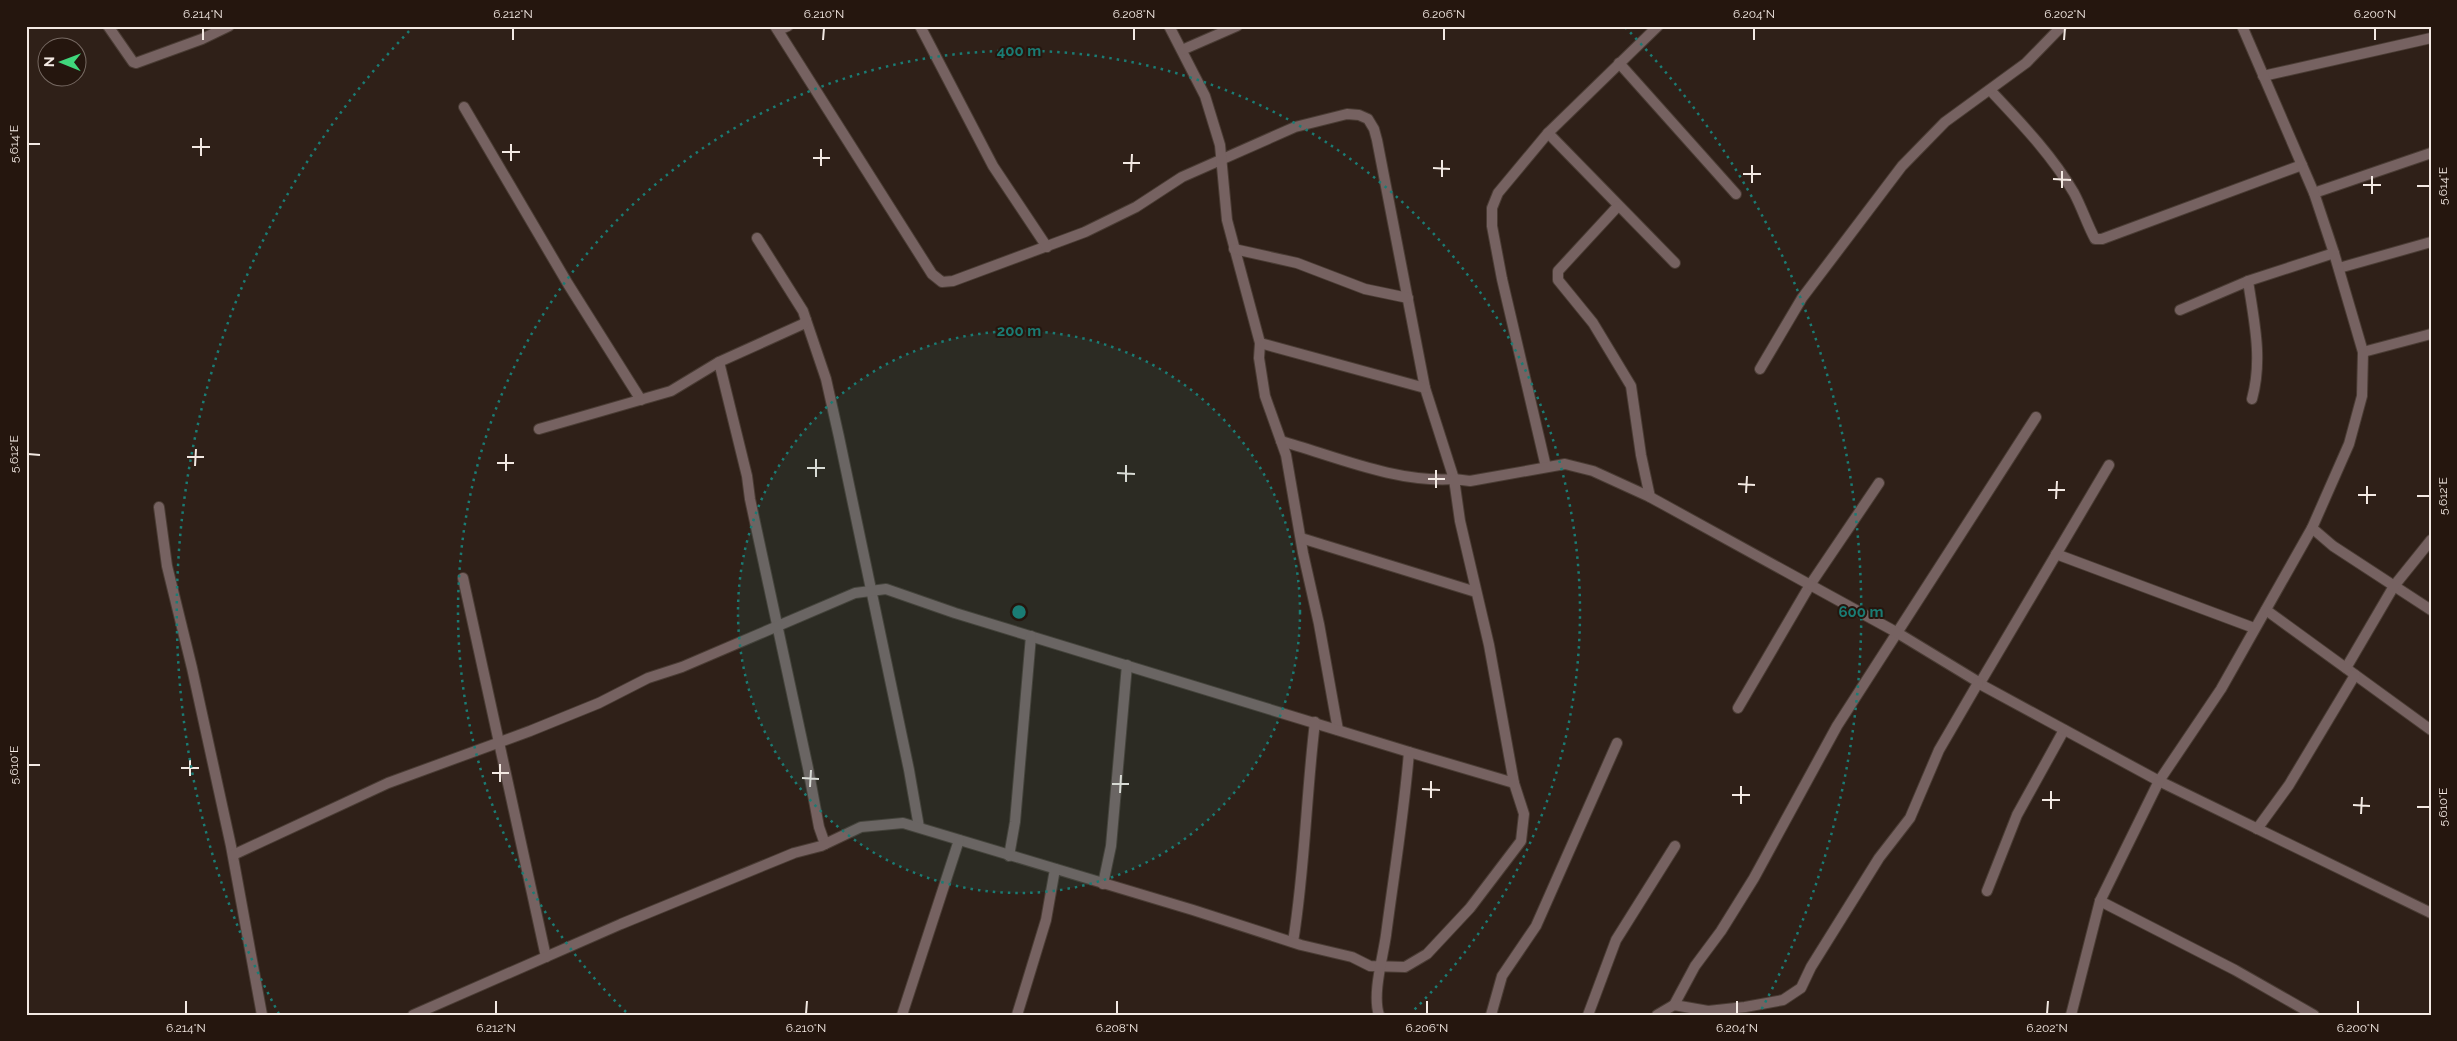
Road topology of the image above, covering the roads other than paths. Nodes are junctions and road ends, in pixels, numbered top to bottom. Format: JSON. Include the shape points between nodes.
{"nodes":[{"id":1,"x":108,"y":26,"type":"edge"},
{"id":2,"x":229,"y":26,"type":"edge"},
{"id":3,"x":788,"y":26,"type":"edge"},
{"id":4,"x":920,"y":26,"type":"edge"},
{"id":5,"x":1168,"y":26,"type":"edge"},
{"id":6,"x":1237,"y":26,"type":"edge"},
{"id":7,"x":1658,"y":26,"type":"edge"},
{"id":8,"x":2062,"y":26,"type":"edge"},
{"id":9,"x":2242,"y":26,"type":"edge"},
{"id":10,"x":776,"y":28,"type":"edge"},
{"id":11,"x":2431,"y":38,"type":"edge"},
{"id":12,"x":1182,"y":50,"type":"junction"},
{"id":13,"x":1619,"y":63,"type":"junction"},
{"id":14,"x":2263,"y":76,"type":"junction"},
{"id":15,"x":1990,"y":90,"type":"junction"},
{"id":16,"x":464,"y":107,"type":"dead end"},
{"id":17,"x":1548,"y":133,"type":"junction"},
{"id":18,"x":2431,"y":153,"type":"edge"},
{"id":19,"x":1222,"y":161,"type":"junction"},
{"id":20,"x":2302,"y":165,"type":"junction"},
{"id":21,"x":2314,"y":193,"type":"junction"},
{"id":22,"x":1736,"y":194,"type":"dead end"},
{"id":23,"x":1618,"y":206,"type":"junction"},
{"id":24,"x":757,"y":238,"type":"dead end"},
{"id":25,"x":2431,"y":242,"type":"edge"},
{"id":26,"x":1047,"y":247,"type":"junction"},
{"id":27,"x":1234,"y":249,"type":"junction"},
{"id":28,"x":2334,"y":253,"type":"junction"},
{"id":29,"x":1675,"y":263,"type":"dead end"},
{"id":30,"x":2338,"y":268,"type":"junction"},
{"id":31,"x":2248,"y":281,"type":"junction"},
{"id":32,"x":1408,"y":298,"type":"junction"},
{"id":33,"x":2180,"y":310,"type":"dead end"},
{"id":34,"x":806,"y":320,"type":"junction"},
{"id":35,"x":2431,"y":334,"type":"edge"},
{"id":36,"x":1260,"y":343,"type":"junction"},
{"id":37,"x":2363,"y":352,"type":"junction"},
{"id":38,"x":719,"y":362,"type":"junction"},
{"id":39,"x":1760,"y":369,"type":"dead end"},
{"id":40,"x":1425,"y":388,"type":"junction"},
{"id":41,"x":2252,"y":399,"type":"dead end"},
{"id":42,"x":641,"y":400,"type":"junction"},
{"id":43,"x":2036,"y":417,"type":"dead end"},
{"id":44,"x":540,"y":429,"type":"dead end"},
{"id":45,"x":1282,"y":440,"type":"junction"},
{"id":46,"x":2109,"y":465,"type":"dead end"},
{"id":47,"x":1546,"y":467,"type":"junction"},
{"id":48,"x":1454,"y":479,"type":"junction"},
{"id":49,"x":1879,"y":483,"type":"dead end"},
{"id":50,"x":1650,"y":497,"type":"junction"},
{"id":51,"x":159,"y":507,"type":"dead end"},
{"id":52,"x":2312,"y":528,"type":"junction"},
{"id":53,"x":1301,"y":538,"type":"junction"},
{"id":54,"x":2431,"y":540,"type":"edge"},
{"id":55,"x":2056,"y":554,"type":"junction"},
{"id":56,"x":463,"y":578,"type":"dead end"},
{"id":57,"x":1810,"y":585,"type":"junction"},
{"id":58,"x":2394,"y":586,"type":"junction"},
{"id":59,"x":871,"y":590,"type":"junction"},
{"id":60,"x":1476,"y":592,"type":"junction"},
{"id":61,"x":2266,"y":610,"type":"junction"},
{"id":62,"x":2431,"y":610,"type":"edge"},
{"id":63,"x":776,"y":627,"type":"junction"},
{"id":64,"x":2254,"y":628,"type":"junction"},
{"id":65,"x":1896,"y":632,"type":"junction"},
{"id":66,"x":1031,"y":636,"type":"junction"},
{"id":67,"x":1127,"y":665,"type":"junction"},
{"id":68,"x":2346,"y":668,"type":"junction"},
{"id":69,"x":2355,"y":675,"type":"junction"},
{"id":70,"x":1979,"y":683,"type":"junction"},
{"id":71,"x":1738,"y":708,"type":"dead end"},
{"id":72,"x":1315,"y":722,"type":"junction"},
{"id":73,"x":1338,"y":730,"type":"junction"},
{"id":74,"x":2064,"y":730,"type":"junction"},
{"id":75,"x":2431,"y":730,"type":"edge"},
{"id":76,"x":499,"y":741,"type":"junction"},
{"id":77,"x":1617,"y":743,"type":"dead end"},
{"id":78,"x":1409,"y":752,"type":"junction"},
{"id":79,"x":2159,"y":781,"type":"junction"},
{"id":80,"x":1514,"y":783,"type":"junction"},
{"id":81,"x":919,"y":827,"type":"junction"},
{"id":82,"x":2257,"y":829,"type":"junction"},
{"id":83,"x":959,"y":840,"type":"junction"},
{"id":84,"x":825,"y":844,"type":"junction"},
{"id":85,"x":1675,"y":846,"type":"dead end"},
{"id":86,"x":233,"y":855,"type":"junction"},
{"id":87,"x":1009,"y":856,"type":"junction"},
{"id":88,"x":1055,"y":870,"type":"junction"},
{"id":89,"x":1103,"y":884,"type":"junction"},
{"id":90,"x":1987,"y":891,"type":"dead end"},
{"id":91,"x":2100,"y":901,"type":"junction"},
{"id":92,"x":2431,"y":913,"type":"edge"},
{"id":93,"x":1293,"y":942,"type":"junction"},
{"id":94,"x":546,"y":957,"type":"junction"},
{"id":95,"x":1381,"y":966,"type":"junction"},
{"id":96,"x":1674,"y":1005,"type":"junction"},
{"id":97,"x":262,"y":1015,"type":"edge"},
{"id":98,"x":413,"y":1015,"type":"edge"},
{"id":99,"x":902,"y":1015,"type":"edge"},
{"id":100,"x":1017,"y":1015,"type":"edge"},
{"id":101,"x":1379,"y":1015,"type":"edge"},
{"id":102,"x":1491,"y":1015,"type":"edge"},
{"id":103,"x":1588,"y":1015,"type":"edge"},
{"id":104,"x":1658,"y":1015,"type":"edge"},
{"id":105,"x":2071,"y":1015,"type":"edge"},
{"id":106,"x":2314,"y":1015,"type":"edge"}],
"edges":[{"from":1,"to":2,"type":"street","via":[[135,64]]},
{"from":3,"to":10,"type":"street"},
{"from":4,"to":26,"type":"street","via":[[993,166]]},
{"from":5,"to":12,"type":"street"},
{"from":6,"to":12,"type":"street"},
{"from":7,"to":13,"type":"street"},
{"from":8,"to":15,"type":"street","via":[[2026,63]]},
{"from":9,"to":14,"type":"street"},
{"from":10,"to":26,"type":"street","via":[[937,280],[953,281]]},
{"from":11,"to":14,"type":"street"},
{"from":12,"to":19,"type":"street","via":[[1205,96]]},
{"from":13,"to":17,"type":"street"},
{"from":13,"to":22,"type":"street"},
{"from":14,"to":20,"type":"street"},
{"from":15,"to":20,"type":"street","via":[[2061,173],[2095,239],[2099,240]]},
{"from":15,"to":39,"type":"street","via":[[1945,122],[1902,166],[1802,298]]},
{"from":16,"to":42,"type":"street","via":[[563,276]]},
{"from":17,"to":23,"type":"street"},
{"from":17,"to":47,"type":"street","via":[[1498,193],[1492,208],[1492,226],[1502,279]]},
{"from":18,"to":21,"type":"street"},
{"from":19,"to":26,"type":"street","via":[[1182,177],[1136,207]]},
{"from":19,"to":27,"type":"street","via":[[1227,220]]},
{"from":19,"to":32,"type":"street","via":[[1294,128],[1347,114],[1368,119],[1376,134]]},
{"from":20,"to":21,"type":"street"},
{"from":21,"to":28,"type":"street"},
{"from":23,"to":29,"type":"street"},
{"from":23,"to":50,"type":"street","via":[[1558,270],[1557,275],[1593,323],[1632,386]]},
{"from":24,"to":34,"type":"street"},
{"from":25,"to":30,"type":"street"},
{"from":27,"to":32,"type":"street","via":[[1296,263],[1365,289]]},
{"from":27,"to":36,"type":"street"},
{"from":28,"to":30,"type":"street"},
{"from":28,"to":31,"type":"street"},
{"from":30,"to":37,"type":"street"},
{"from":31,"to":33,"type":"street"},
{"from":31,"to":41,"type":"street","via":[[2258,341],[2258,378]]},
{"from":32,"to":40,"type":"street"},
{"from":34,"to":38,"type":"street","via":[[804,324]]},
{"from":34,"to":59,"type":"street","via":[[826,379]]},
{"from":35,"to":37,"type":"street"},
{"from":36,"to":40,"type":"street"},
{"from":36,"to":45,"type":"street","via":[[1259,358],[1266,396]]},
{"from":37,"to":52,"type":"street","via":[[2362,396],[2357,420]]},
{"from":38,"to":42,"type":"street","via":[[671,391]]},
{"from":38,"to":63,"type":"street","via":[[741,447]]},
{"from":40,"to":48,"type":"street"},
{"from":42,"to":44,"type":"street"},
{"from":43,"to":65,"type":"street"},
{"from":45,"to":48,"type":"street","via":[[1388,472],[1430,480]]},
{"from":45,"to":53,"type":"street"},
{"from":46,"to":55,"type":"street"},
{"from":47,"to":48,"type":"street","via":[[1470,481]]},
{"from":47,"to":50,"type":"street","via":[[1576,465]]},
{"from":48,"to":60,"type":"street"},
{"from":49,"to":57,"type":"street"},
{"from":50,"to":57,"type":"street"},
{"from":51,"to":86,"type":"street","via":[[167,566]]},
{"from":52,"to":58,"type":"street","via":[[2333,546]]},
{"from":52,"to":61,"type":"street"},
{"from":53,"to":60,"type":"street"},
{"from":53,"to":73,"type":"street"},
{"from":54,"to":58,"type":"street"},
{"from":55,"to":64,"type":"street"},
{"from":55,"to":70,"type":"street"},
{"from":56,"to":76,"type":"street"},
{"from":57,"to":65,"type":"street"},
{"from":57,"to":71,"type":"street"},
{"from":58,"to":62,"type":"street"},
{"from":58,"to":68,"type":"street"},
{"from":59,"to":63,"type":"street","via":[[855,593]]},
{"from":59,"to":66,"type":"street","via":[[895,592]]},
{"from":59,"to":81,"type":"street"},
{"from":60,"to":80,"type":"street"},
{"from":61,"to":64,"type":"street"},
{"from":61,"to":68,"type":"street"},
{"from":63,"to":76,"type":"street","via":[[682,668],[648,678],[599,703]]},
{"from":63,"to":84,"type":"street"},
{"from":64,"to":79,"type":"street","via":[[2221,689]]},
{"from":65,"to":70,"type":"street"},
{"from":65,"to":96,"type":"street","via":[[1837,726],[1754,878],[1695,966]]},
{"from":66,"to":67,"type":"street"},
{"from":66,"to":87,"type":"street","via":[[1015,822]]},
{"from":67,"to":72,"type":"street"},
{"from":67,"to":89,"type":"street","via":[[1111,846]]},
{"from":68,"to":69,"type":"street"},
{"from":69,"to":75,"type":"street"},
{"from":69,"to":82,"type":"street","via":[[2290,785]]},
{"from":70,"to":74,"type":"street"},
{"from":70,"to":96,"type":"street","via":[[1939,750],[1910,818],[1879,858],[1801,988],[1783,1000],[1745,1007],[1708,1011]]},
{"from":72,"to":73,"type":"street"},
{"from":72,"to":93,"type":"street","via":[[1302,884]]},
{"from":73,"to":78,"type":"street"},
{"from":74,"to":79,"type":"street"},
{"from":74,"to":90,"type":"street","via":[[2017,816]]},
{"from":76,"to":86,"type":"street","via":[[388,783]]},
{"from":76,"to":94,"type":"street"},
{"from":77,"to":102,"type":"street","via":[[1536,926],[1502,976]]},
{"from":78,"to":80,"type":"street"},
{"from":78,"to":95,"type":"street"},
{"from":79,"to":82,"type":"street"},
{"from":79,"to":91,"type":"street"},
{"from":80,"to":95,"type":"street","via":[[1524,814],[1521,841],[1470,908],[1427,954],[1405,966]]},
{"from":81,"to":83,"type":"street"},
{"from":81,"to":84,"type":"street","via":[[903,823],[861,827]]},
{"from":82,"to":92,"type":"street"},
{"from":83,"to":87,"type":"street"},
{"from":83,"to":99,"type":"street"},
{"from":84,"to":94,"type":"street","via":[[794,853]]},
{"from":85,"to":103,"type":"street","via":[[1616,940]]},
{"from":86,"to":97,"type":"street"},
{"from":87,"to":88,"type":"street"},
{"from":88,"to":89,"type":"street"},
{"from":88,"to":100,"type":"street","via":[[1046,920]]},
{"from":89,"to":93,"type":"street"},
{"from":91,"to":105,"type":"street"},
{"from":91,"to":106,"type":"street","via":[[2235,970]]},
{"from":93,"to":95,"type":"street","via":[[1352,957],[1370,966]]},
{"from":94,"to":98,"type":"street"},
{"from":95,"to":101,"type":"street"},
{"from":96,"to":104,"type":"street"}]}
